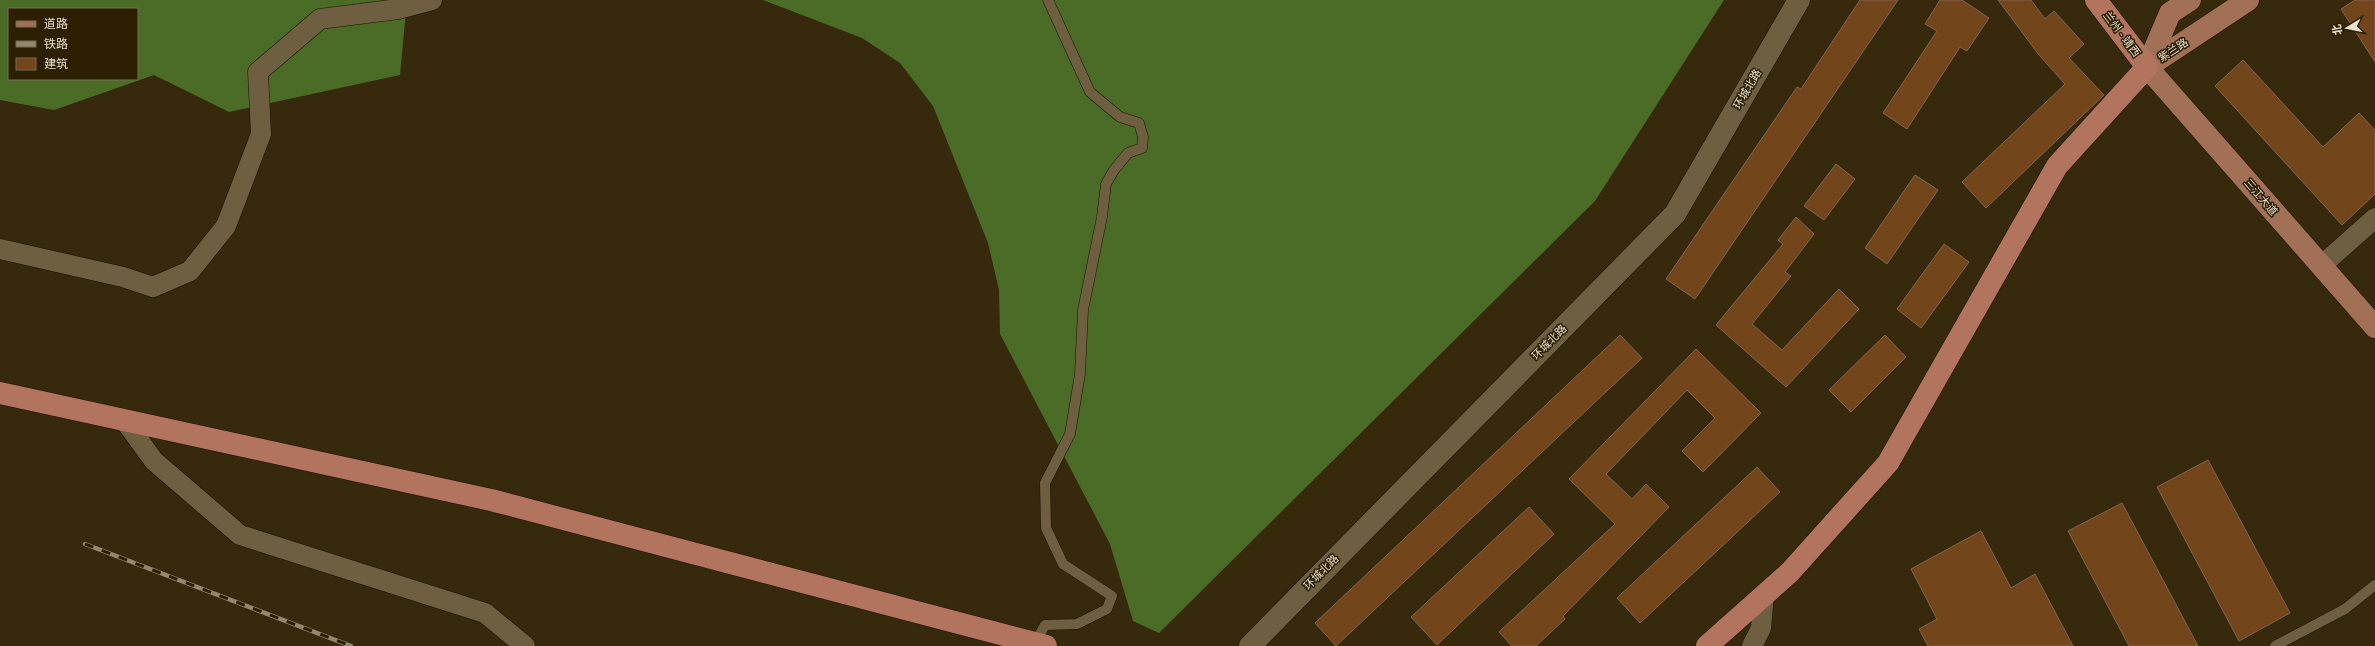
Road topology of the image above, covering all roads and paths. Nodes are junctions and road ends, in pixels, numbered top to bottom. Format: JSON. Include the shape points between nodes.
{"nodes":[{"id":1,"x":432,"y":0,"type":"edge"},
{"id":2,"x":1048,"y":0,"type":"edge"},
{"id":3,"x":1799,"y":0,"type":"edge"},
{"id":4,"x":2096,"y":0,"type":"edge"},
{"id":5,"x":2190,"y":0,"type":"edge"},
{"id":6,"x":2248,"y":0,"type":"edge"},
{"id":7,"x":2147,"y":67,"type":"junction"},
{"id":8,"x":2375,"y":218,"type":"edge"},
{"id":9,"x":0,"y":249,"type":"edge"},
{"id":10,"x":2321,"y":266,"type":"junction"},
{"id":11,"x":2375,"y":327,"type":"edge"},
{"id":12,"x":0,"y":394,"type":"edge"},
{"id":13,"x":125,"y":421,"type":"junction"},
{"id":14,"x":2375,"y":585,"type":"edge"},
{"id":15,"x":1764,"y":595,"type":"junction"},
{"id":16,"x":1041,"y":645,"type":"edge"},
{"id":17,"x":525,"y":646,"type":"edge"},
{"id":18,"x":1250,"y":646,"type":"edge"},
{"id":19,"x":1707,"y":646,"type":"edge"},
{"id":20,"x":1752,"y":646,"type":"edge"},
{"id":21,"x":2274,"y":646,"type":"edge"}],
"edges":[{"from":1,"to":9,"type":"street","via":[[398,9],[320,19],[258,72],[261,134],[226,226],[190,271],[153,287],[123,277]]},
{"from":2,"to":16,"type":"lane","via":[[1090,92],[1120,117],[1139,123],[1143,137],[1142,148],[1128,153],[1106,184],[1102,217],[1082,310],[1080,374],[1070,434],[1045,483],[1046,528],[1063,564],[1112,596],[1107,609],[1077,624],[1045,625]]},
{"from":3,"to":18,"type":"street","name":"环城北路","via":[[1675,214]]},
{"from":4,"to":7,"type":"highway","name":"兰州 - 靖西"},
{"from":5,"to":7,"type":"main road","name":"紫兰路","via":[[2170,13]]},
{"from":6,"to":7,"type":"main road","name":"紫兰路"},
{"from":7,"to":10,"type":"main road","name":"三江大道"},
{"from":7,"to":15,"type":"highway","via":[[2057,166],[1888,463],[1800,560]]},
{"from":8,"to":10,"type":"street"},
{"from":10,"to":11,"type":"main road","name":"三江大道"},
{"from":12,"to":13,"type":"highway"},
{"from":13,"to":16,"type":"highway","via":[[491,500]]},
{"from":13,"to":17,"type":"street","via":[[154,461],[240,535],[485,613]]},
{"from":14,"to":21,"type":"lane","via":[[2344,609]]},
{"from":15,"to":19,"type":"highway"},
{"from":15,"to":20,"type":"street","via":[[1761,628]]}]}
